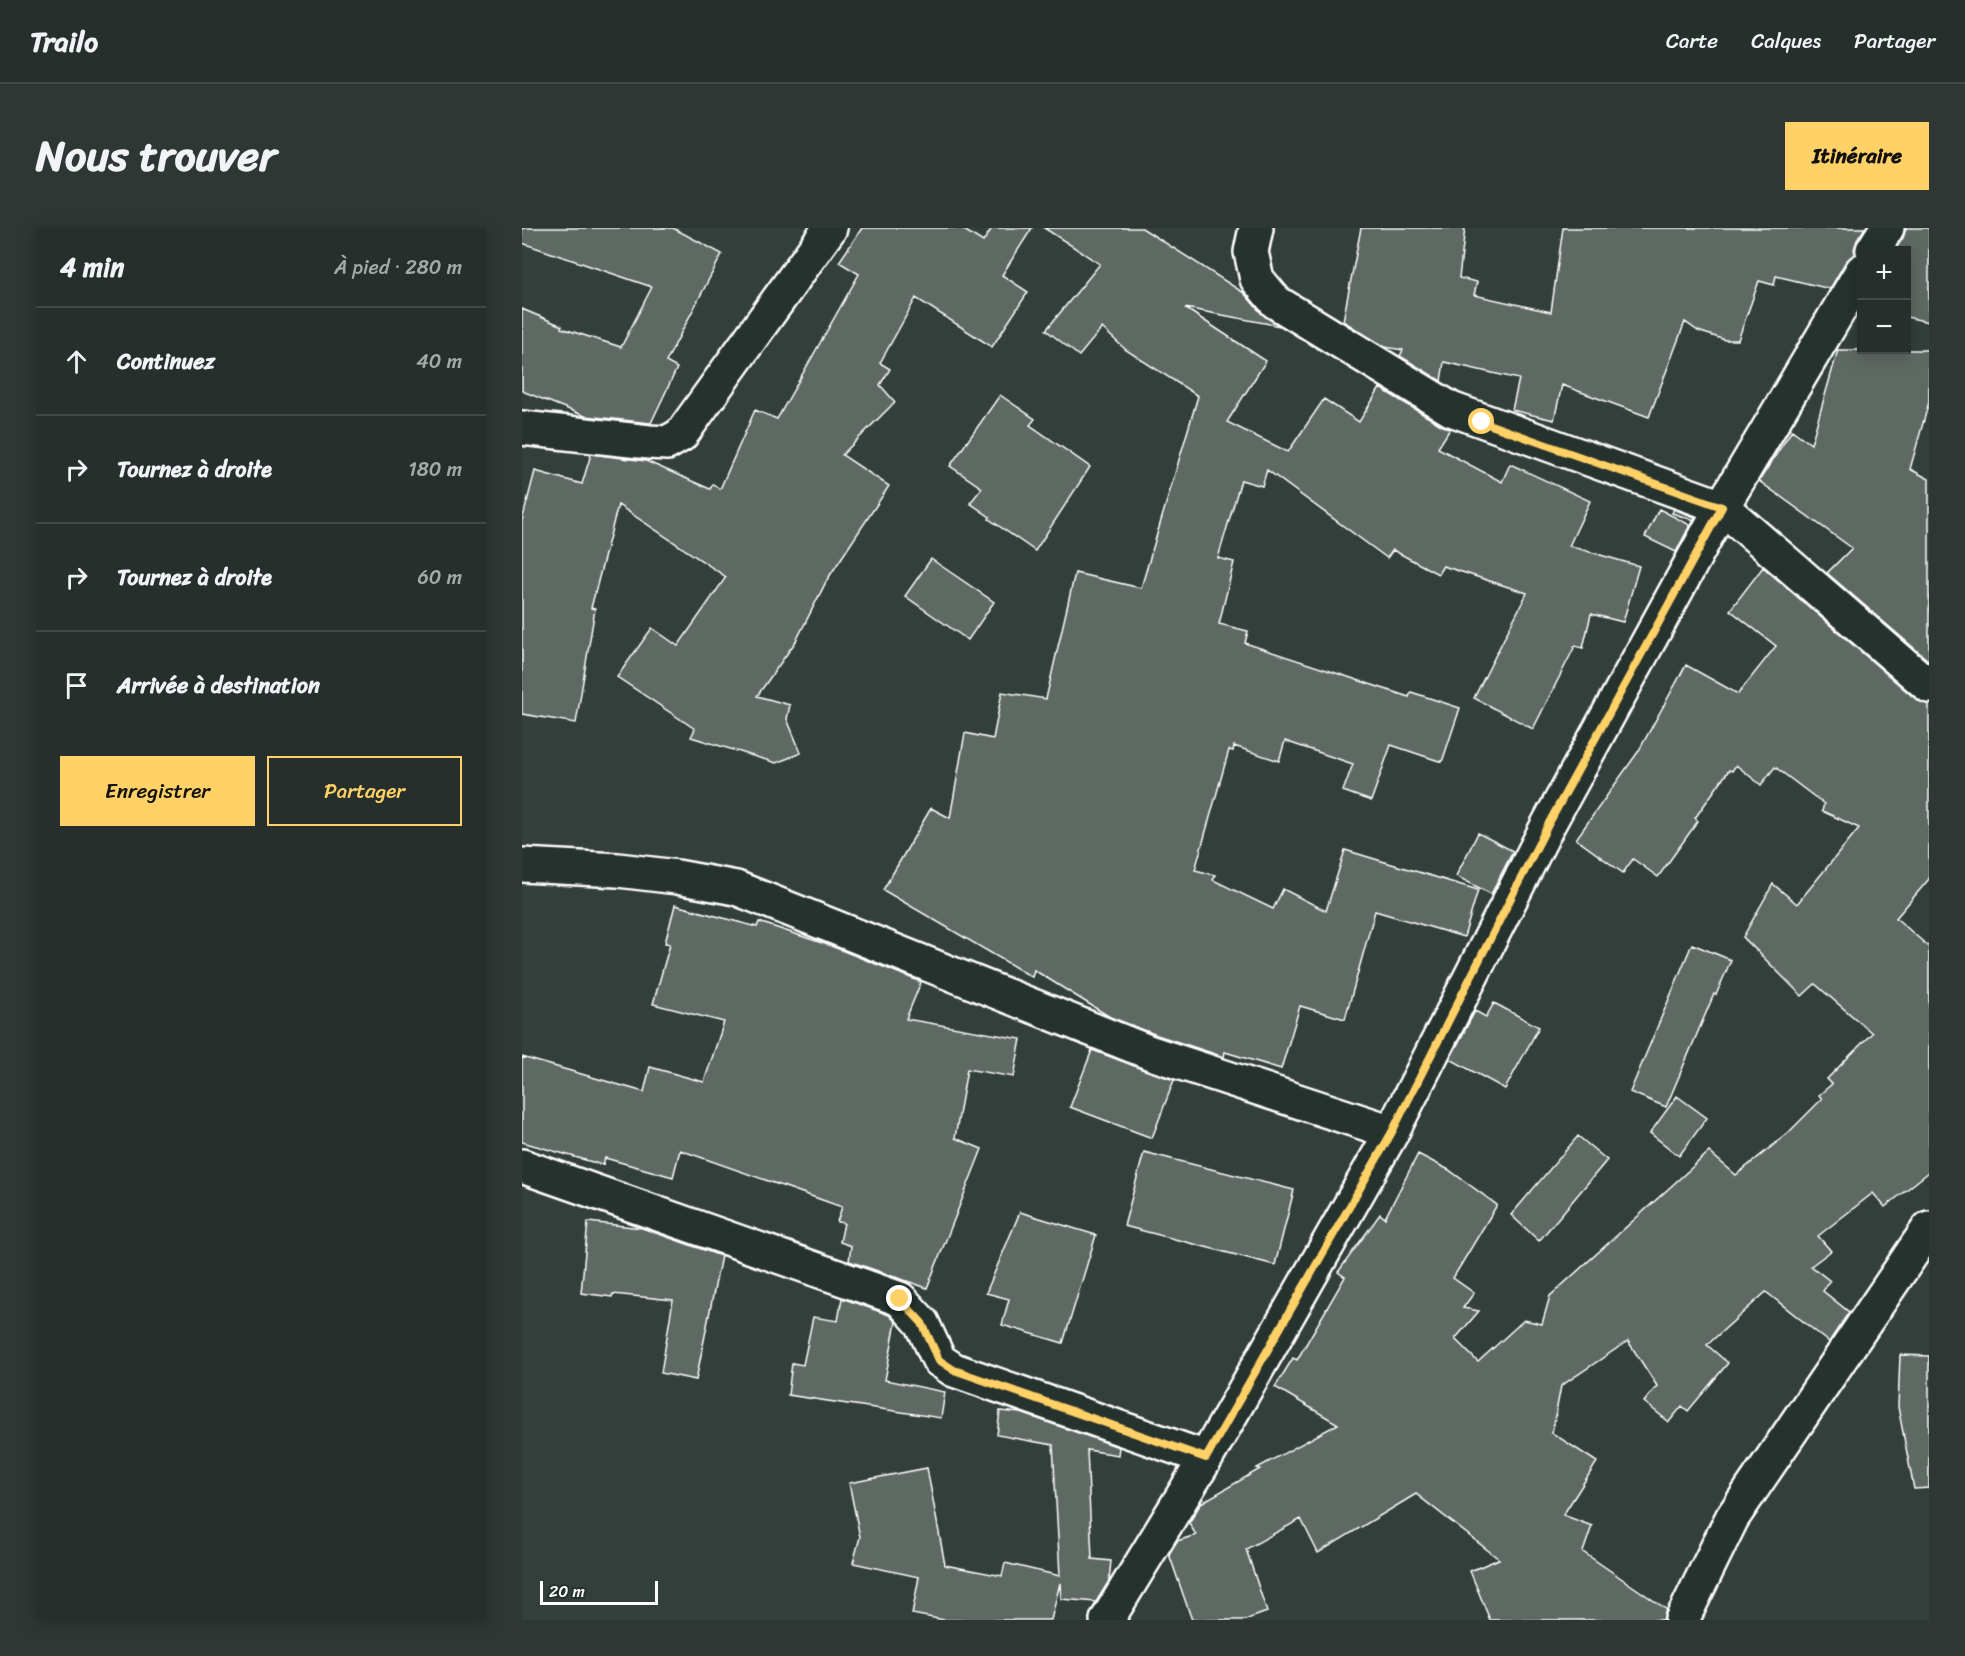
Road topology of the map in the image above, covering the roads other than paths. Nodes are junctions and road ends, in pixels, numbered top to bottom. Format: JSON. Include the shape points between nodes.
{"nodes":[{"id":1,"x":830,"y":228,"type":"edge"},
{"id":2,"x":1256,"y":228,"type":"edge"},
{"id":3,"x":1887,"y":228,"type":"edge"},
{"id":4,"x":1876,"y":246,"type":"edge"},
{"id":5,"x":1857,"y":278,"type":"edge"},
{"id":6,"x":522,"y":428,"type":"edge"},
{"id":7,"x":1722,"y":507,"type":"junction"},
{"id":8,"x":1929,"y":686,"type":"edge"},
{"id":9,"x":522,"y":865,"type":"edge"},
{"id":10,"x":1392,"y":1132,"type":"junction"},
{"id":11,"x":522,"y":1166,"type":"edge"},
{"id":12,"x":1929,"y":1228,"type":"edge"},
{"id":13,"x":1206,"y":1458,"type":"junction"},
{"id":14,"x":1107,"y":1620,"type":"edge"},
{"id":15,"x":1682,"y":1620,"type":"edge"}],
"edges":[{"from":1,"to":6,"type":"street","via":[[681,435],[667,443]]},
{"from":2,"to":7,"type":"street","via":[[1251,252],[1257,279],[1276,302],[1451,409]]},
{"from":3,"to":4,"type":"street"},
{"from":5,"to":7,"type":"street"},
{"from":7,"to":8,"type":"street"},
{"from":7,"to":10,"type":"street","via":[[1549,823]]},
{"from":9,"to":10,"type":"street","via":[[618,870],[736,888],[1151,1053]]},
{"from":10,"to":13,"type":"street"},
{"from":11,"to":13,"type":"street","via":[[900,1299],[922,1323],[939,1360],[954,1370]]},
{"from":12,"to":15,"type":"street","via":[[1732,1518]]},
{"from":13,"to":14,"type":"street"}]}
